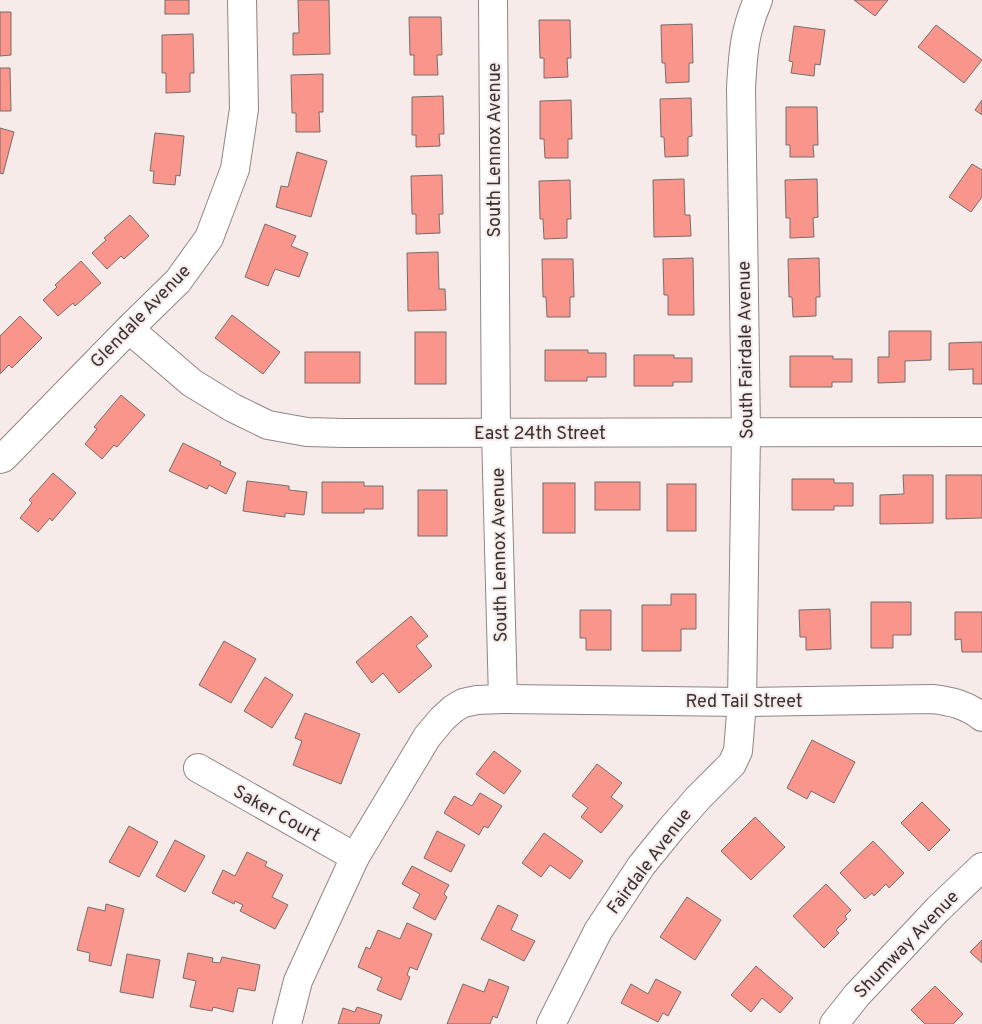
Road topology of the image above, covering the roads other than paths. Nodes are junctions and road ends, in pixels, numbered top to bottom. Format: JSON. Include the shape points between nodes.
{"nodes":[{"id":1,"x":242,"y":0,"type":"edge"},
{"id":2,"x":493,"y":0,"type":"edge"},
{"id":3,"x":758,"y":0,"type":"edge"},
{"id":4,"x":129,"y":329,"type":"junction"},
{"id":5,"x":982,"y":432,"type":"edge"},
{"id":6,"x":496,"y":433,"type":"junction"},
{"id":7,"x":746,"y":433,"type":"junction"},
{"id":8,"x":1,"y":458,"type":"edge"},
{"id":9,"x":503,"y":699,"type":"junction"},
{"id":10,"x":742,"y":702,"type":"junction"},
{"id":11,"x":982,"y":717,"type":"edge"},
{"id":12,"x":198,"y":768,"type":"dead end"},
{"id":13,"x":355,"y":857,"type":"junction"},
{"id":14,"x":982,"y":867,"type":"edge"},
{"id":15,"x":287,"y":1024,"type":"edge"},
{"id":16,"x":551,"y":1024,"type":"edge"},
{"id":17,"x":834,"y":1024,"type":"edge"}],
"edges":[{"from":1,"to":4,"type":"street","name":"Glendale Avenue","via":[[244,109],[235,169],[209,238],[178,281]]},
{"from":2,"to":6,"type":"street","name":"South Lennox Avenue"},
{"from":3,"to":7,"type":"street","name":"South Fairdale Avenue","via":[[746,33],[741,88]]},
{"from":4,"to":6,"type":"street","name":"East 24th Street","via":[[192,383],[268,425],[307,432]]},
{"from":4,"to":8,"type":"street","name":"Glendale Avenue"},
{"from":5,"to":7,"type":"street","name":"East 24th Street"},
{"from":6,"to":7,"type":"street","name":"East 24th Street"},
{"from":6,"to":9,"type":"street","name":"South Lennox Avenue"},
{"from":7,"to":10,"type":"street","name":"South Fairdale Avenue"},
{"from":9,"to":10,"type":"street","name":"Red Tail Street"},
{"from":9,"to":13,"type":"street","via":[[463,703],[442,719],[427,738]]},
{"from":10,"to":11,"type":"street","name":"Red Tail Street","via":[[932,699],[964,706]]},
{"from":10,"to":16,"type":"street","name":"Fairdale Avenue","via":[[738,751],[732,764],[698,798],[641,866],[598,931]]},
{"from":12,"to":13,"type":"street","name":"Saker Court"},
{"from":13,"to":15,"type":"street","via":[[298,981]]},
{"from":14,"to":17,"type":"street","name":"Shumway Avenue","via":[[857,995]]}]}
